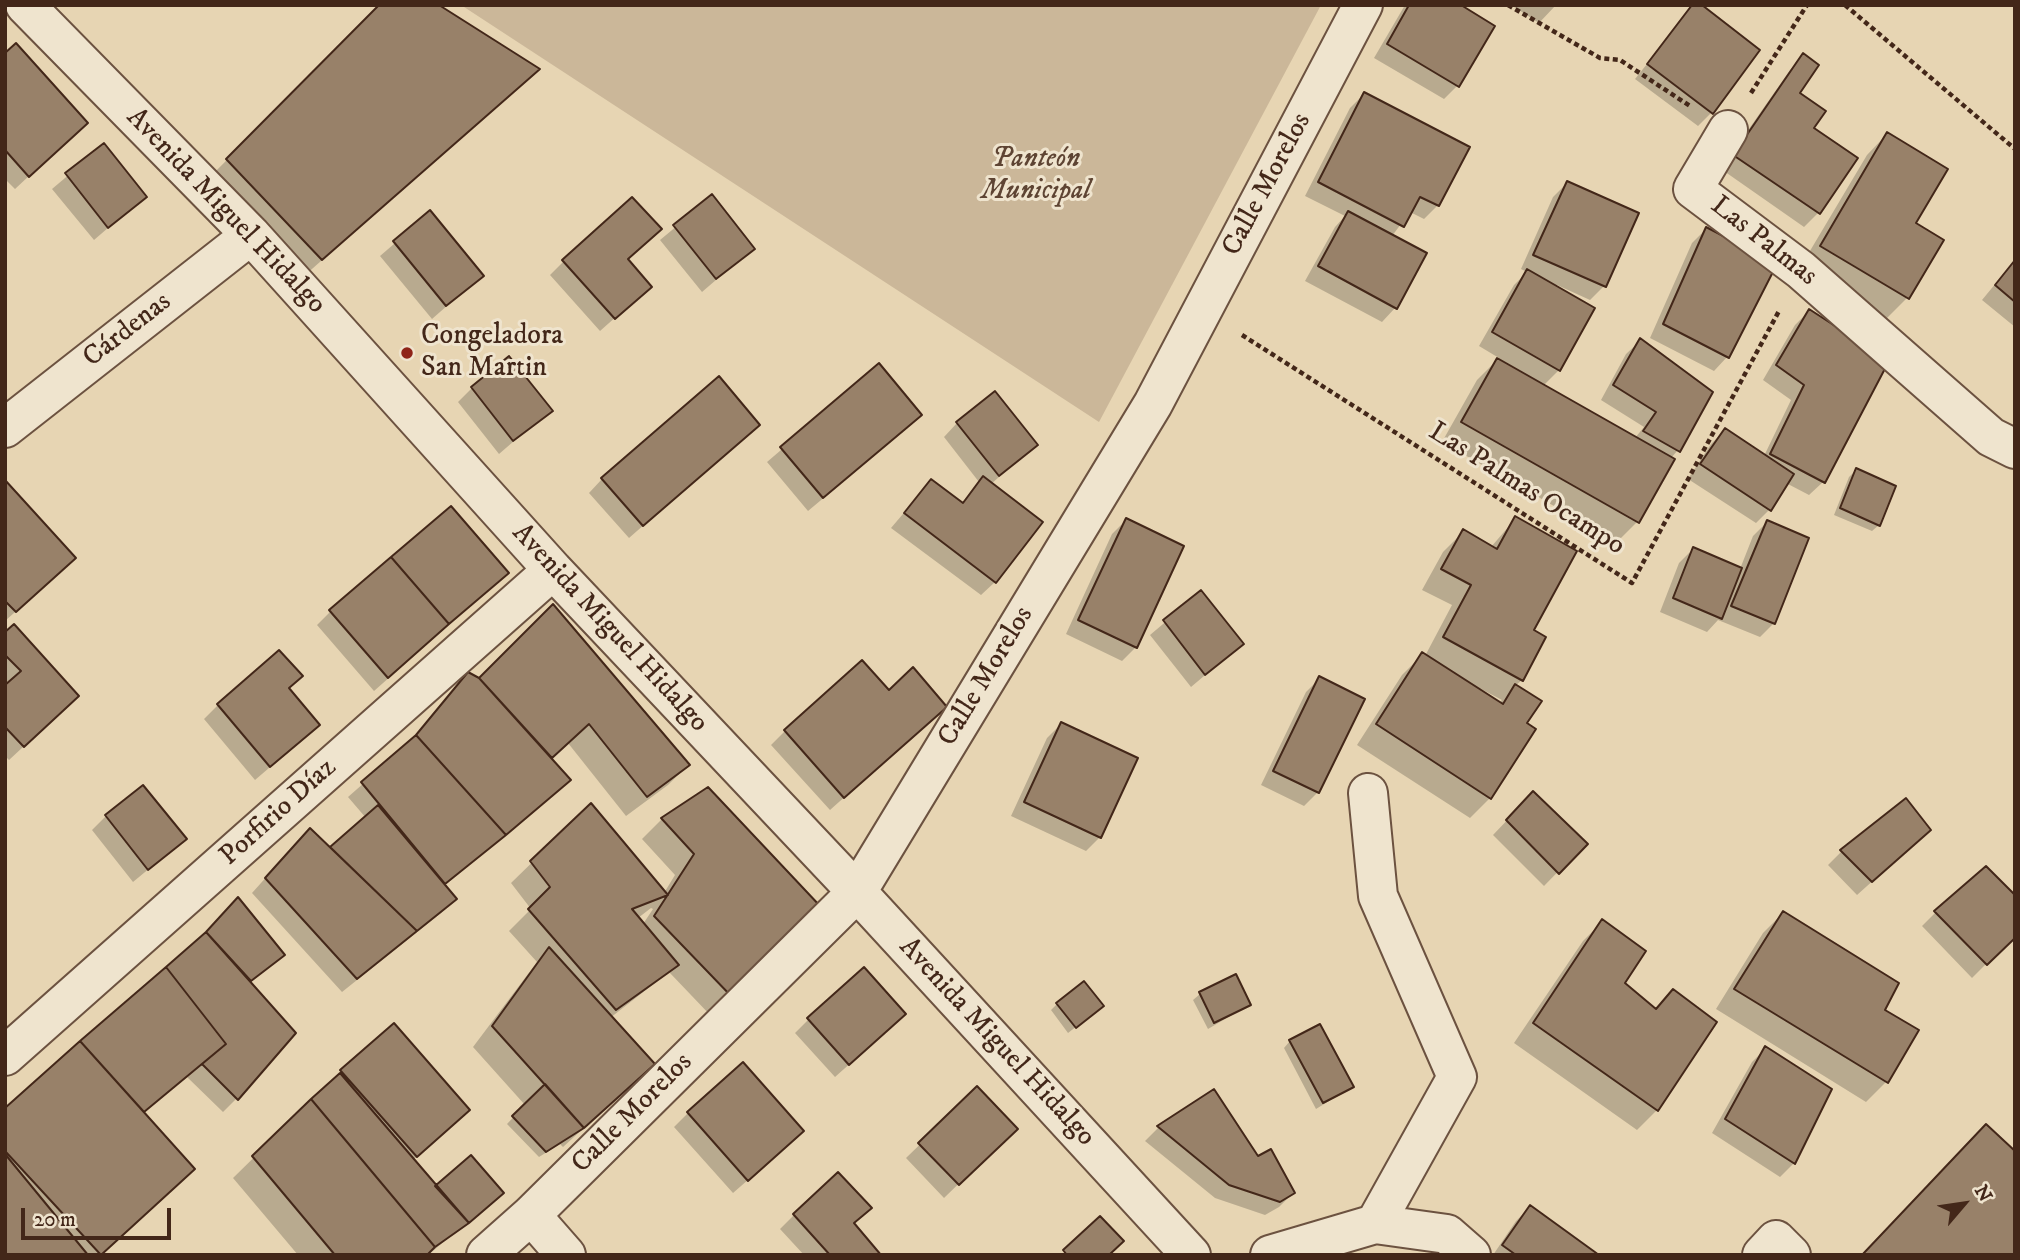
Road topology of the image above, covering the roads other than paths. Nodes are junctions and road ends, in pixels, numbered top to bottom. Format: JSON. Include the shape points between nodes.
{"nodes":[{"id":1,"x":25,"y":5,"type":"edge"},
{"id":2,"x":1363,"y":5,"type":"edge"},
{"id":3,"x":1728,"y":130,"type":"road end"},
{"id":4,"x":251,"y":235,"type":"junction"},
{"id":5,"x":5,"y":428,"type":"edge"},
{"id":6,"x":2015,"y":449,"type":"edge"},
{"id":7,"x":554,"y":570,"type":"junction"},
{"id":8,"x":1368,"y":793,"type":"dead end"},
{"id":9,"x":857,"y":892,"type":"junction"},
{"id":10,"x":5,"y":1056,"type":"edge"},
{"id":11,"x":531,"y":1215,"type":"junction"},
{"id":12,"x":1375,"y":1224,"type":"junction"},
{"id":13,"x":486,"y":1255,"type":"edge"},
{"id":14,"x":566,"y":1255,"type":"edge"},
{"id":15,"x":1191,"y":1255,"type":"edge"},
{"id":16,"x":1270,"y":1255,"type":"edge"},
{"id":17,"x":1471,"y":1255,"type":"edge"}],
"edges":[{"from":1,"to":4,"type":"street","name":"Avenida Miguel Hidalgo"},
{"from":2,"to":9,"type":"street","name":"Calle Morelos","via":[[1153,404]]},
{"from":3,"to":6,"type":"street","name":"Las Palmas","via":[[1693,189],[1801,270],[1991,437]]},
{"from":4,"to":5,"type":"street","name":"Cárdenas"},
{"from":4,"to":7,"type":"street","name":"Avenida Miguel Hidalgo"},
{"from":7,"to":9,"type":"street","name":"Avenida Miguel Hidalgo"},
{"from":7,"to":10,"type":"street","name":"Porfirio Díaz"},
{"from":8,"to":12,"type":"street","via":[[1378,896],[1457,1077]]},
{"from":9,"to":11,"type":"street","name":"Calle Morelos"},
{"from":9,"to":15,"type":"street","name":"Avenida Miguel Hidalgo"},
{"from":11,"to":13,"type":"street","name":"Calle Morelos"},
{"from":11,"to":14,"type":"street"},
{"from":12,"to":16,"type":"street"},
{"from":12,"to":17,"type":"street","via":[[1447,1234]]}]}
